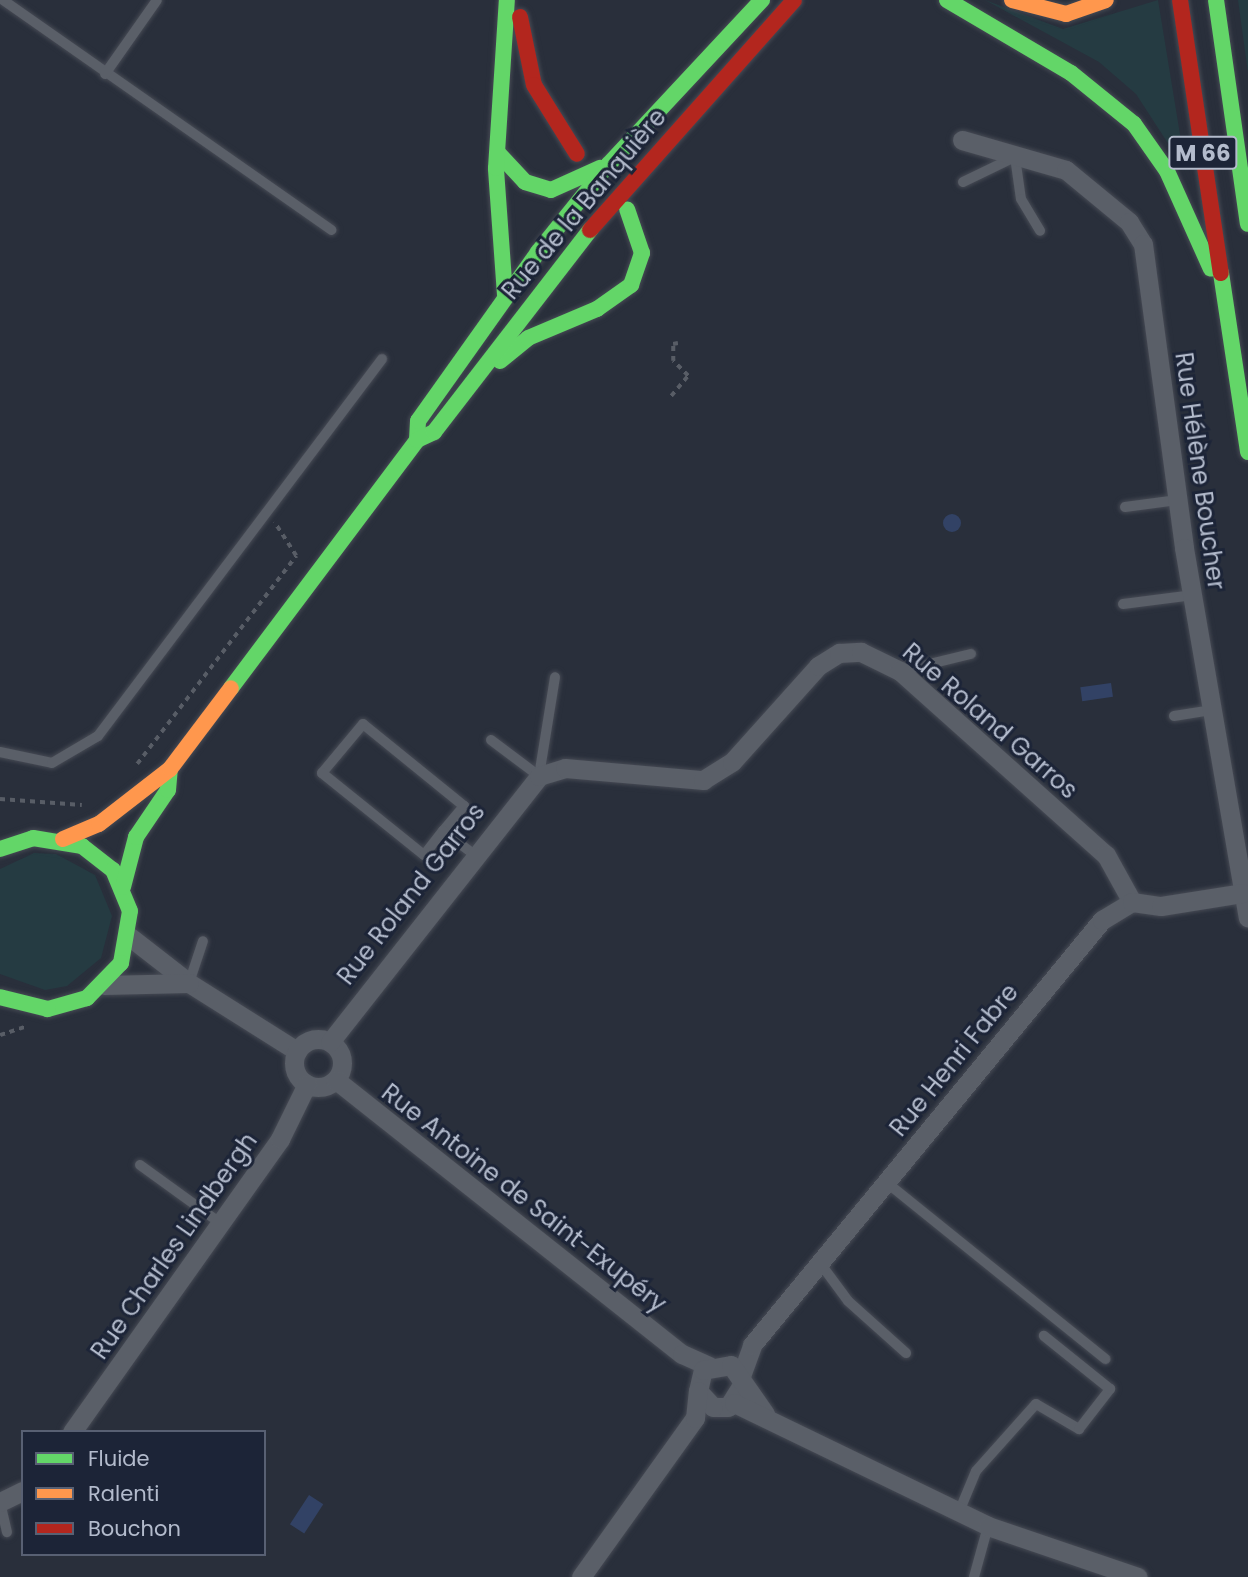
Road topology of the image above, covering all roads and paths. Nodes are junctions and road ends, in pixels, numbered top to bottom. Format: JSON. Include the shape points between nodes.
{"nodes":[{"id":1,"x":3,"y":0,"type":"edge"},
{"id":2,"x":157,"y":0,"type":"edge"},
{"id":3,"x":507,"y":0,"type":"edge"},
{"id":4,"x":516,"y":0,"type":"edge"},
{"id":5,"x":762,"y":0,"type":"edge"},
{"id":6,"x":795,"y":0,"type":"edge"},
{"id":7,"x":947,"y":0,"type":"edge"},
{"id":8,"x":1012,"y":0,"type":"edge"},
{"id":9,"x":1106,"y":0,"type":"edge"},
{"id":10,"x":1180,"y":0,"type":"edge"},
{"id":11,"x":1216,"y":0,"type":"edge"},
{"id":12,"x":105,"y":74,"type":"junction"},
{"id":13,"x":962,"y":140,"type":"dead end"},
{"id":14,"x":499,"y":154,"type":"junction"},
{"id":15,"x":577,"y":154,"type":"dead end"},
{"id":16,"x":1015,"y":156,"type":"junction"},
{"id":17,"x":608,"y":165,"type":"junction"},
{"id":18,"x":525,"y":182,"type":"junction"},
{"id":19,"x":963,"y":182,"type":"dead end"},
{"id":20,"x":497,"y":189,"type":"junction"},
{"id":21,"x":627,"y":209,"type":"dead end"},
{"id":22,"x":1248,"y":224,"type":"edge"},
{"id":23,"x":331,"y":230,"type":"dead end"},
{"id":24,"x":1040,"y":232,"type":"dead end"},
{"id":25,"x":505,"y":295,"type":"junction"},
{"id":26,"x":1227,"y":306,"type":"junction"},
{"id":27,"x":678,"y":343,"type":"dead end"},
{"id":28,"x":382,"y":359,"type":"dead end"},
{"id":29,"x":483,"y":368,"type":"junction"},
{"id":30,"x":671,"y":396,"type":"dead end"},
{"id":31,"x":417,"y":440,"type":"junction"},
{"id":32,"x":1248,"y":452,"type":"edge"},
{"id":33,"x":1178,"y":500,"type":"junction"},
{"id":34,"x":1125,"y":507,"type":"dead end"},
{"id":35,"x":265,"y":516,"type":"junction"},
{"id":36,"x":1193,"y":595,"type":"junction"},
{"id":37,"x":1123,"y":604,"type":"dead end"},
{"id":38,"x":971,"y":654,"type":"dead end"},
{"id":39,"x":900,"y":671,"type":"junction"},
{"id":40,"x":555,"y":677,"type":"dead end"},
{"id":41,"x":1213,"y":710,"type":"junction"},
{"id":42,"x":1174,"y":716,"type":"dead end"},
{"id":43,"x":491,"y":740,"type":"dead end"},
{"id":44,"x":0,"y":752,"type":"edge"},
{"id":45,"x":170,"y":769,"type":"junction"},
{"id":46,"x":132,"y":771,"type":"dead end"},
{"id":47,"x":539,"y":776,"type":"junction"},
{"id":48,"x":0,"y":799,"type":"edge"},
{"id":49,"x":89,"y":805,"type":"dead end"},
{"id":50,"x":443,"y":831,"type":"junction"},
{"id":51,"x":0,"y":836,"type":"edge"},
{"id":52,"x":63,"y":839,"type":"junction"},
{"id":53,"x":19,"y":841,"type":"junction"},
{"id":54,"x":0,"y":849,"type":"edge"},
{"id":55,"x":473,"y":854,"type":"junction"},
{"id":56,"x":123,"y":887,"type":"junction"},
{"id":57,"x":1242,"y":893,"type":"junction"},
{"id":58,"x":1132,"y":901,"type":"junction"},
{"id":59,"x":1248,"y":917,"type":"edge"},
{"id":60,"x":130,"y":937,"type":"junction"},
{"id":61,"x":203,"y":941,"type":"dead end"},
{"id":62,"x":189,"y":983,"type":"junction"},
{"id":63,"x":104,"y":985,"type":"junction"},
{"id":64,"x":0,"y":997,"type":"edge"},
{"id":65,"x":27,"y":1007,"type":"junction"},
{"id":66,"x":7,"y":1017,"type":"dead end"},
{"id":67,"x":330,"y":1042,"type":"junction"},
{"id":68,"x":298,"y":1051,"type":"junction"},
{"id":69,"x":336,"y":1080,"type":"junction"},
{"id":70,"x":307,"y":1084,"type":"junction"},
{"id":71,"x":139,"y":1165,"type":"dead end"},
{"id":72,"x":886,"y":1182,"type":"junction"},
{"id":73,"x":220,"y":1223,"type":"junction"},
{"id":74,"x":820,"y":1263,"type":"junction"},
{"id":75,"x":1044,"y":1336,"type":"dead end"},
{"id":76,"x":752,"y":1345,"type":"junction"},
{"id":77,"x":906,"y":1353,"type":"dead end"},
{"id":78,"x":682,"y":1354,"type":"junction"},
{"id":79,"x":1105,"y":1359,"type":"dead end"},
{"id":80,"x":716,"y":1364,"type":"junction"},
{"id":81,"x":742,"y":1379,"type":"junction"},
{"id":82,"x":698,"y":1388,"type":"junction"},
{"id":83,"x":727,"y":1406,"type":"junction"},
{"id":84,"x":695,"y":1418,"type":"junction"},
{"id":85,"x":768,"y":1418,"type":"junction"},
{"id":86,"x":73,"y":1430,"type":"edge"},
{"id":87,"x":21,"y":1492,"type":"edge"},
{"id":88,"x":0,"y":1502,"type":"edge"},
{"id":89,"x":959,"y":1513,"type":"junction"},
{"id":90,"x":988,"y":1526,"type":"junction"},
{"id":91,"x":8,"y":1532,"type":"dead end"},
{"id":92,"x":581,"y":1577,"type":"edge"},
{"id":93,"x":974,"y":1577,"type":"edge"},
{"id":94,"x":1138,"y":1577,"type":"edge"}],
"edges":[{"from":1,"to":12,"type":"lane"},
{"from":2,"to":12,"type":"lane"},
{"from":3,"to":14,"type":"main road"},
{"from":4,"to":15,"type":"main road","via":[[534,85]]},
{"from":5,"to":17,"type":"main road","name":"Rue de la Banquière"},
{"from":6,"to":29,"type":"main road","name":"Rue de la Banquière","via":[[610,205]]},
{"from":7,"to":26,"type":"main road","number":"M 66","via":[[1070,72],[1134,124],[1184,203]]},
{"from":8,"to":9,"type":"main road","via":[[1066,14]]},
{"from":10,"to":26,"type":"main road","number":"M 66"},
{"from":11,"to":22,"type":"main road","number":"M 66"},
{"from":12,"to":23,"type":"lane"},
{"from":13,"to":16,"type":"street","name":"Rue Hélène Boucher"},
{"from":14,"to":18,"type":"main road"},
{"from":14,"to":20,"type":"main road"},
{"from":16,"to":19,"type":"lane"},
{"from":16,"to":24,"type":"lane","via":[[1021,199]]},
{"from":16,"to":33,"type":"street","name":"Rue Hélène Boucher","via":[[1066,170],[1139,234]]},
{"from":17,"to":18,"type":"main road","via":[[565,188]]},
{"from":17,"to":25,"type":"main road","name":"Rue de la Banquière"},
{"from":18,"to":20,"type":"main road"},
{"from":20,"to":25,"type":"main road"},
{"from":21,"to":29,"type":"main road","via":[[642,253],[625,291],[528,338]]},
{"from":25,"to":31,"type":"main road","name":"Rue de la Banquière","via":[[418,421]]},
{"from":26,"to":32,"type":"main road","number":"M 66"},
{"from":27,"to":30,"type":"path","via":[[673,361],[688,376]]},
{"from":28,"to":35,"type":"lane"},
{"from":29,"to":31,"type":"main road","name":"Rue de la Banquière","via":[[434,432]]},
{"from":31,"to":45,"type":"main road","name":"Rue de la Banquière"},
{"from":33,"to":34,"type":"lane"},
{"from":33,"to":36,"type":"street","name":"Rue Hélène Boucher"},
{"from":35,"to":44,"type":"lane","via":[[93,741],[52,763]]},
{"from":35,"to":46,"type":"path","via":[[284,529],[296,556]]},
{"from":36,"to":37,"type":"lane"},
{"from":36,"to":41,"type":"street","name":"Rue Hélène Boucher"},
{"from":38,"to":39,"type":"lane"},
{"from":39,"to":47,"type":"street","name":"Rue Roland Garros","via":[[882,659],[839,653],[818,666],[733,762],[704,780],[565,768]]},
{"from":39,"to":58,"type":"street","name":"Rue Roland Garros","via":[[1106,855]]},
{"from":40,"to":47,"type":"lane"},
{"from":41,"to":42,"type":"lane"},
{"from":41,"to":57,"type":"street","name":"Rue Hélène Boucher"},
{"from":43,"to":47,"type":"lane"},
{"from":45,"to":52,"type":"main road","name":"Rue de la Banquière","via":[[99,824]]},
{"from":45,"to":56,"type":"main road","name":"Rue de la Banquière","via":[[168,790],[136,838]]},
{"from":47,"to":55,"type":"street","name":"Rue Roland Garros"},
{"from":48,"to":49,"type":"path"},
{"from":50,"to":50,"type":"lane","via":[[424,855],[322,773],[363,724],[464,806]]},
{"from":50,"to":55,"type":"lane"},
{"from":51,"to":53,"type":"main road"},
{"from":52,"to":53,"type":"main road"},
{"from":52,"to":56,"type":"main road","via":[[99,856]]},
{"from":53,"to":54,"type":"main road"},
{"from":55,"to":67,"type":"street","name":"Rue Roland Garros"},
{"from":56,"to":60,"type":"main road"},
{"from":57,"to":58,"type":"street","via":[[1161,906]]},
{"from":57,"to":59,"type":"street","name":"Rue Hélène Boucher"},
{"from":58,"to":72,"type":"street","name":"Rue Henri Fabre","via":[[1075,949]]},
{"from":60,"to":62,"type":"street"},
{"from":60,"to":63,"type":"main road"},
{"from":61,"to":62,"type":"lane"},
{"from":62,"to":63,"type":"street"},
{"from":62,"to":68,"type":"street"},
{"from":63,"to":65,"type":"main road","via":[[68,1006]]},
{"from":64,"to":65,"type":"main road"},
{"from":65,"to":66,"type":"main road"},
{"from":67,"to":68,"type":"street","via":[[308,1041]]},
{"from":67,"to":69,"type":"street","via":[[342,1059]]},
{"from":68,"to":70,"type":"street","via":[[295,1066]]},
{"from":69,"to":70,"type":"street"},
{"from":69,"to":78,"type":"street","name":"Rue Antoine de Saint-Exupéry"},
{"from":70,"to":73,"type":"street","name":"Rue Charles Lindbergh","via":[[297,1113]]},
{"from":71,"to":73,"type":"lane"},
{"from":72,"to":74,"type":"street","name":"Rue Henri Fabre"},
{"from":72,"to":79,"type":"lane"},
{"from":73,"to":86,"type":"street","name":"Rue Charles Lindbergh"},
{"from":74,"to":76,"type":"street","name":"Rue Henri Fabre"},
{"from":74,"to":77,"type":"lane","via":[[848,1301]]},
{"from":75,"to":89,"type":"lane","via":[[1110,1389],[1079,1429],[1036,1404],[976,1471]]},
{"from":76,"to":80,"type":"street","name":"Rue Henri Fabre"},
{"from":76,"to":81,"type":"street","name":"Rue Henri Fabre"},
{"from":78,"to":80,"type":"street","name":"Rue Antoine de Saint-Exupéry"},
{"from":78,"to":82,"type":"street","name":"Rue Antoine de Saint-Exupéry"},
{"from":80,"to":81,"type":"street","name":"Rue Antoine de Saint-Exupéry"},
{"from":80,"to":82,"type":"street"},
{"from":81,"to":83,"type":"street","name":"Rue Henri Fabre"},
{"from":81,"to":85,"type":"street"},
{"from":82,"to":83,"type":"street"},
{"from":82,"to":84,"type":"street"},
{"from":83,"to":84,"type":"street"},
{"from":83,"to":85,"type":"street"},
{"from":84,"to":92,"type":"street"},
{"from":85,"to":89,"type":"street"},
{"from":87,"to":88,"type":"street"},
{"from":88,"to":91,"type":"lane"},
{"from":89,"to":90,"type":"street"},
{"from":90,"to":93,"type":"lane"},
{"from":90,"to":94,"type":"street"}]}
